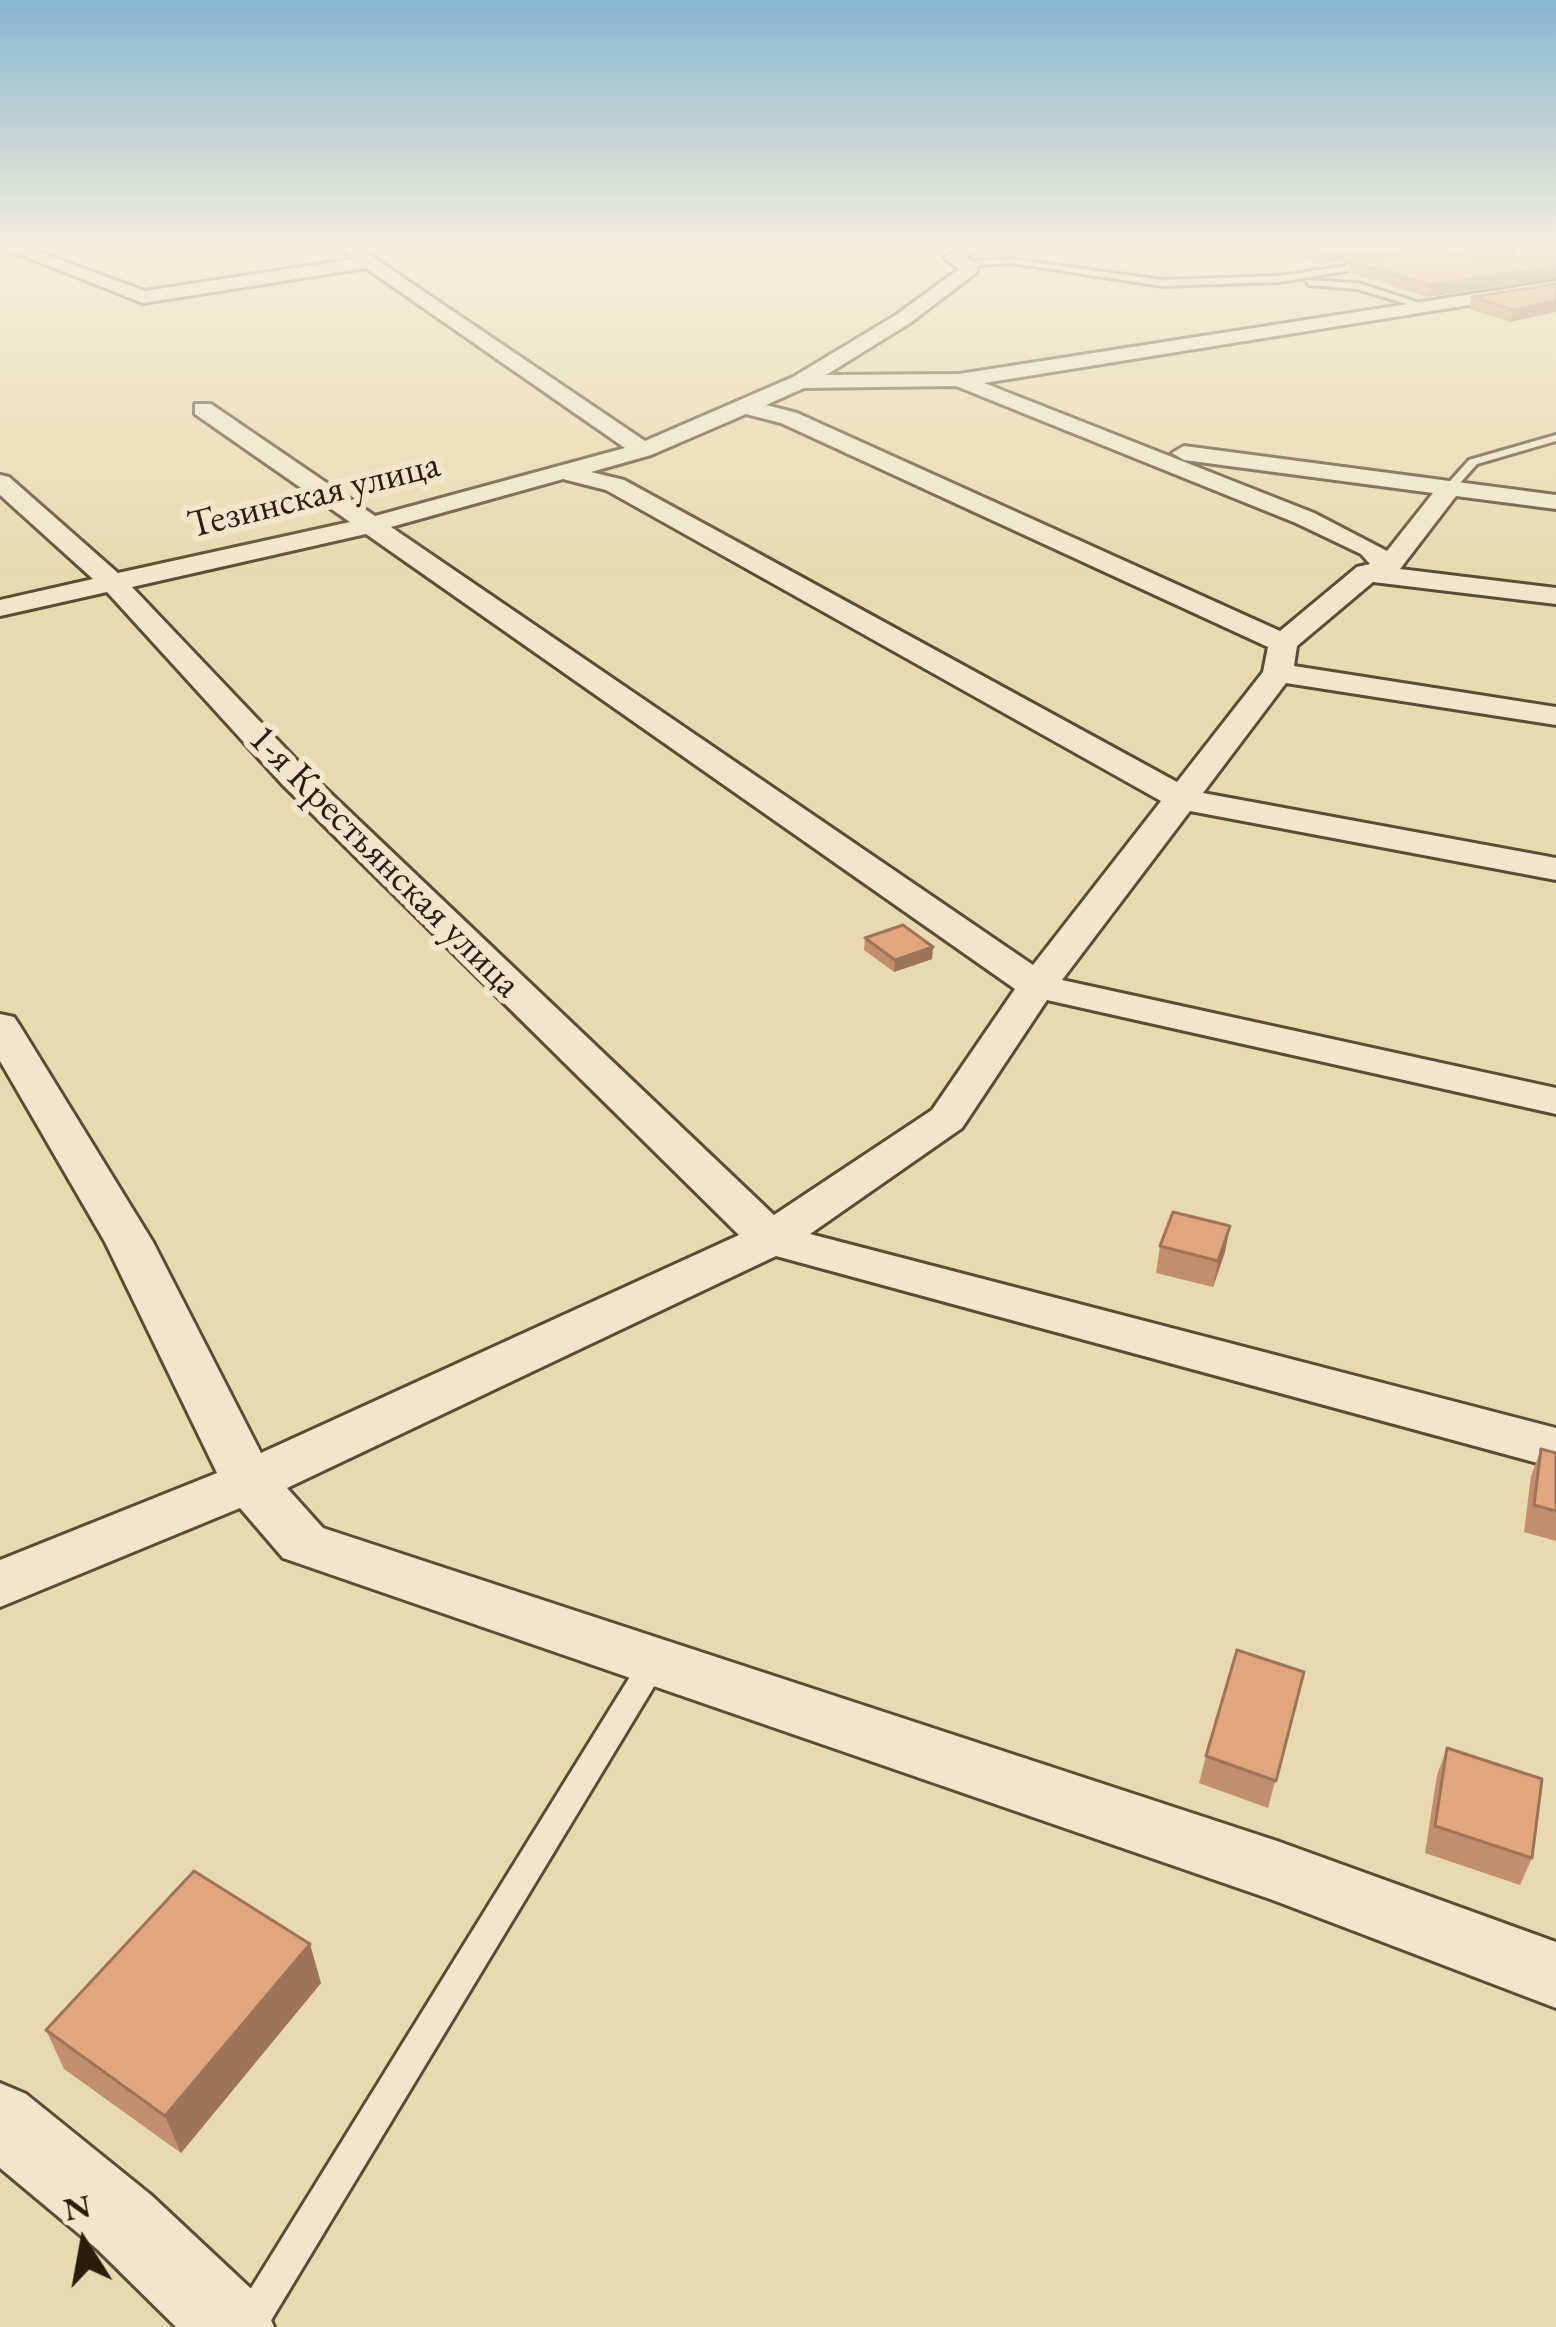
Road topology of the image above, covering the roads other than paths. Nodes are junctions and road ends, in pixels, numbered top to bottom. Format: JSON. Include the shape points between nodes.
{"nodes":[{"id":1,"x":505,"y":356,"type":"edge"},
{"id":2,"x":844,"y":356,"type":"edge"},
{"id":3,"x":1116,"y":356,"type":"edge"},
{"id":4,"x":959,"y":380,"type":"junction"},
{"id":5,"x":801,"y":382,"type":"junction"},
{"id":6,"x":748,"y":407,"type":"junction"},
{"id":7,"x":203,"y":409,"type":"dead end"},
{"id":8,"x":1556,"y":438,"type":"edge"},
{"id":9,"x":1133,"y":449,"type":"junction"},
{"id":10,"x":643,"y":450,"type":"junction"},
{"id":11,"x":566,"y":473,"type":"junction"},
{"id":12,"x":0,"y":482,"type":"edge"},
{"id":13,"x":1448,"y":490,"type":"junction"},
{"id":14,"x":1556,"y":502,"type":"edge"},
{"id":15,"x":367,"y":526,"type":"junction"},
{"id":16,"x":1378,"y":570,"type":"junction"},
{"id":17,"x":114,"y":584,"type":"junction"},
{"id":18,"x":1556,"y":596,"type":"edge"},
{"id":19,"x":0,"y":608,"type":"edge"},
{"id":20,"x":1281,"y":658,"type":"junction"},
{"id":21,"x":1556,"y":716,"type":"edge"},
{"id":22,"x":1182,"y":799,"type":"junction"},
{"id":23,"x":1556,"y":868,"type":"edge"},
{"id":24,"x":1037,"y":986,"type":"junction"},
{"id":25,"x":0,"y":1026,"type":"edge"},
{"id":26,"x":1556,"y":1101,"type":"edge"},
{"id":27,"x":771,"y":1239,"type":"junction"},
{"id":28,"x":1556,"y":1448,"type":"edge"},
{"id":29,"x":248,"y":1482,"type":"junction"},
{"id":30,"x":0,"y":1584,"type":"edge"},
{"id":31,"x":654,"y":1662,"type":"junction"},
{"id":32,"x":1556,"y":1975,"type":"edge"},
{"id":33,"x":0,"y":2120,"type":"edge"},
{"id":34,"x":234,"y":2327,"type":"edge"},
{"id":35,"x":246,"y":2327,"type":"edge"}],
"edges":[{"from":1,"to":10,"type":"street"},
{"from":2,"to":5,"type":"street","name":"Тезинская улица"},
{"from":3,"to":4,"type":"street"},
{"from":4,"to":5,"type":"street"},
{"from":4,"to":9,"type":"street"},
{"from":5,"to":6,"type":"street","name":"Тезинская улица"},
{"from":6,"to":10,"type":"street","name":"Тезинская улица"},
{"from":6,"to":20,"type":"street","via":[[789,418]]},
{"from":7,"to":15,"type":"street"},
{"from":8,"to":13,"type":"lane","via":[[1472,462]]},
{"from":9,"to":13,"type":"street"},
{"from":9,"to":16,"type":"street","via":[[1370,548]]},
{"from":10,"to":11,"type":"street","name":"Тезинская улица"},
{"from":11,"to":15,"type":"street","name":"Тезинская улица"},
{"from":11,"to":22,"type":"street","via":[[615,485]]},
{"from":12,"to":17,"type":"street","name":"1-я Крестьянская улица"},
{"from":13,"to":14,"type":"street"},
{"from":13,"to":16,"type":"street"},
{"from":15,"to":17,"type":"street","name":"Тезинская улица"},
{"from":15,"to":24,"type":"street"},
{"from":16,"to":18,"type":"street"},
{"from":16,"to":20,"type":"street"},
{"from":17,"to":19,"type":"street","name":"Тезинская улица"},
{"from":17,"to":27,"type":"street","name":"1-я Крестьянская улица","via":[[293,777]]},
{"from":20,"to":21,"type":"street"},
{"from":20,"to":22,"type":"street"},
{"from":22,"to":23,"type":"street"},
{"from":22,"to":24,"type":"street"},
{"from":24,"to":26,"type":"street"},
{"from":24,"to":27,"type":"street","via":[[947,1119]]},
{"from":25,"to":29,"type":"street","via":[[129,1242]]},
{"from":27,"to":28,"type":"street"},
{"from":27,"to":29,"type":"street"},
{"from":29,"to":30,"type":"street"},
{"from":29,"to":31,"type":"street","via":[[303,1543]]},
{"from":31,"to":32,"type":"street","via":[[1277,1871]]},
{"from":31,"to":35,"type":"lane"},
{"from":33,"to":34,"type":"street"}]}
